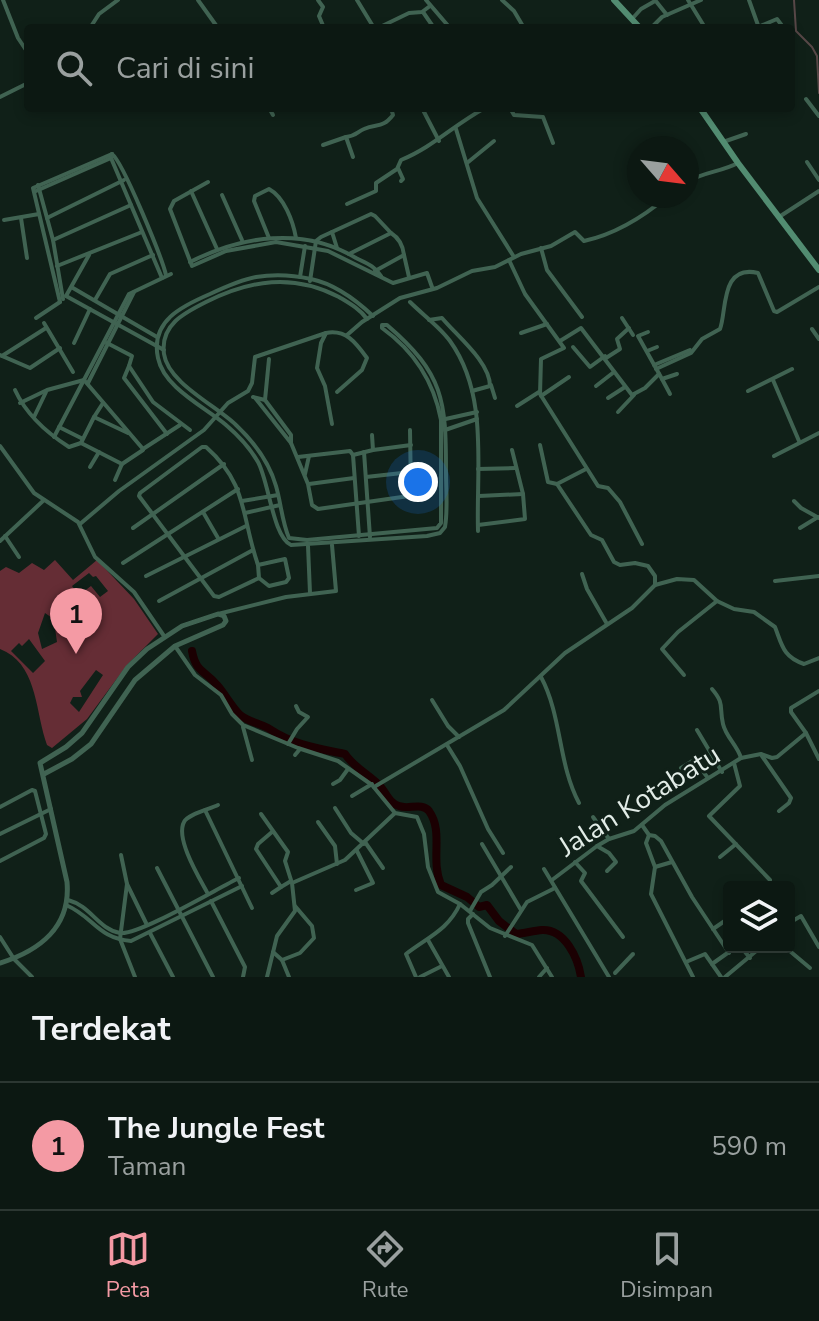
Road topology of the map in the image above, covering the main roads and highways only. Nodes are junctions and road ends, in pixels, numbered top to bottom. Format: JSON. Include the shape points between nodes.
{"nodes":[{"id":1,"x":614,"y":0,"type":"edge"},
{"id":2,"x":636,"y":24,"type":"edge"},
{"id":3,"x":703,"y":112,"type":"edge"},
{"id":4,"x":819,"y":270,"type":"edge"}],
"edges":[{"from":1,"to":2,"type":"main road"},
{"from":3,"to":4,"type":"main road"}]}
